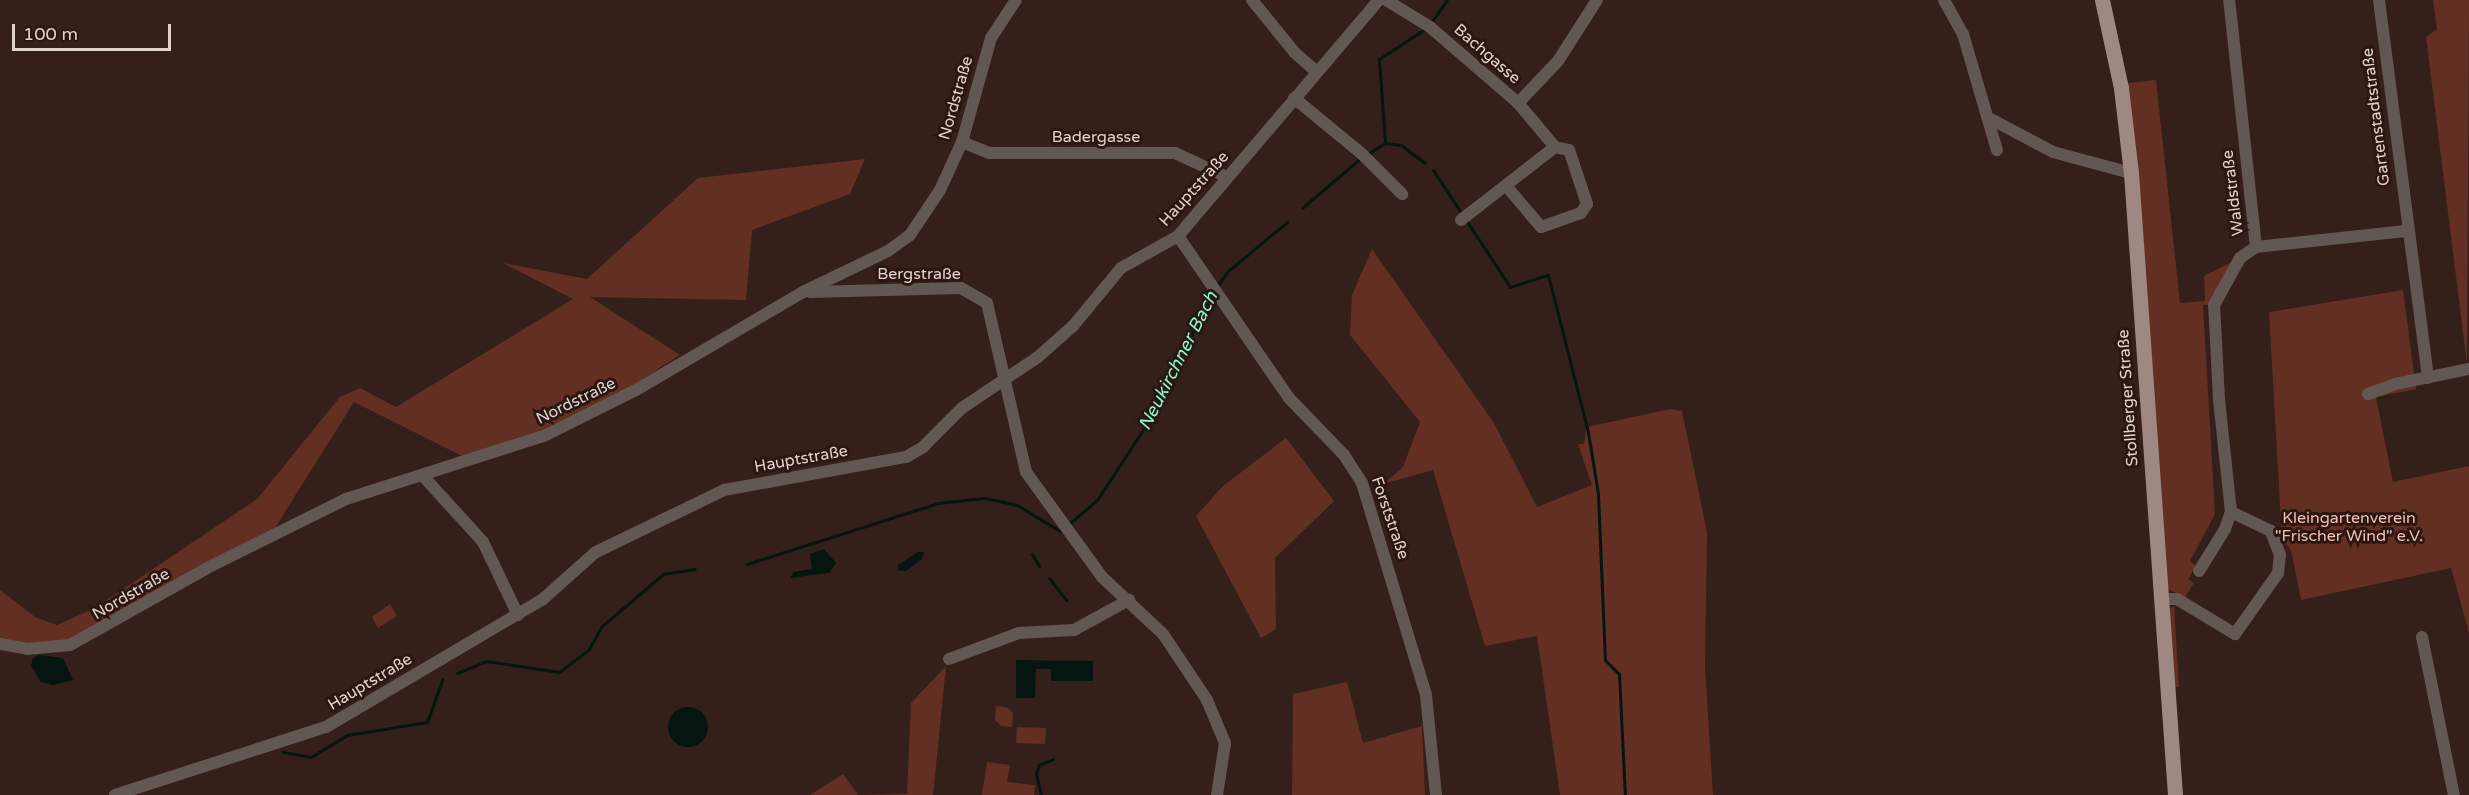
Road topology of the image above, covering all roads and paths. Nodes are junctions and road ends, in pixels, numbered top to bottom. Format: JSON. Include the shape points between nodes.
{"nodes":[{"id":1,"x":1016,"y":0,"type":"edge"},
{"id":2,"x":1252,"y":0,"type":"edge"},
{"id":3,"x":1379,"y":0,"type":"edge"},
{"id":4,"x":1386,"y":0,"type":"edge"},
{"id":5,"x":1597,"y":0,"type":"edge"},
{"id":6,"x":1944,"y":0,"type":"edge"},
{"id":7,"x":2102,"y":0,"type":"edge"},
{"id":8,"x":2229,"y":0,"type":"edge"},
{"id":9,"x":2379,"y":0,"type":"edge"},
{"id":10,"x":1316,"y":71,"type":"junction"},
{"id":11,"x":1294,"y":98,"type":"junction"},
{"id":12,"x":1518,"y":103,"type":"junction"},
{"id":13,"x":1989,"y":118,"type":"junction"},
{"id":14,"x":962,"y":142,"type":"junction"},
{"id":15,"x":1555,"y":147,"type":"junction"},
{"id":16,"x":1997,"y":150,"type":"dead end"},
{"id":17,"x":2131,"y":172,"type":"junction"},
{"id":18,"x":1227,"y":177,"type":"junction"},
{"id":19,"x":1508,"y":188,"type":"junction"},
{"id":20,"x":1402,"y":194,"type":"dead end"},
{"id":21,"x":1465,"y":217,"type":"dead end"},
{"id":22,"x":2406,"y":231,"type":"junction"},
{"id":23,"x":1178,"y":236,"type":"junction"},
{"id":24,"x":2256,"y":247,"type":"junction"},
{"id":25,"x":803,"y":292,"type":"junction"},
{"id":26,"x":2469,"y":369,"type":"edge"},
{"id":27,"x":2428,"y":378,"type":"junction"},
{"id":28,"x":1004,"y":380,"type":"junction"},
{"id":29,"x":2368,"y":394,"type":"dead end"},
{"id":30,"x":423,"y":476,"type":"junction"},
{"id":31,"x":2231,"y":512,"type":"junction"},
{"id":32,"x":2199,"y":571,"type":"dead end"},
{"id":33,"x":2161,"y":599,"type":"junction"},
{"id":34,"x":1129,"y":600,"type":"junction"},
{"id":35,"x":518,"y":615,"type":"junction"},
{"id":36,"x":2422,"y":638,"type":"dead end"},
{"id":37,"x":0,"y":644,"type":"edge"},
{"id":38,"x":949,"y":659,"type":"dead end"},
{"id":39,"x":115,"y":795,"type":"edge"},
{"id":40,"x":1217,"y":795,"type":"edge"},
{"id":41,"x":1436,"y":795,"type":"edge"},
{"id":42,"x":2175,"y":795,"type":"edge"},
{"id":43,"x":2454,"y":795,"type":"edge"}],
"edges":[{"from":1,"to":14,"type":"street","name":"Nordstraße","via":[[991,38]]},
{"from":2,"to":10,"type":"street","via":[[1295,53]]},
{"from":3,"to":10,"type":"street","name":"Hauptstraße","via":[[1364,22]]},
{"from":4,"to":12,"type":"street","name":"Bachgasse","via":[[1428,26]]},
{"from":5,"to":12,"type":"street","via":[[1558,61]]},
{"from":6,"to":13,"type":"street","via":[[1963,34]]},
{"from":7,"to":17,"type":"main road","name":"Stollberger Straße","via":[[2121,88]]},
{"from":8,"to":24,"type":"street","name":"Waldstraße"},
{"from":9,"to":22,"type":"street","name":"Gartenstadtstraße"},
{"from":10,"to":11,"type":"street","name":"Hauptstraße"},
{"from":11,"to":18,"type":"street","name":"Hauptstraße"},
{"from":11,"to":20,"type":"street","via":[[1364,156]]},
{"from":12,"to":15,"type":"street","name":"Bachgasse"},
{"from":13,"to":16,"type":"street"},
{"from":13,"to":17,"type":"street","via":[[2053,152]]},
{"from":14,"to":18,"type":"street","name":"Badergasse","via":[[989,153],[1175,153]]},
{"from":14,"to":25,"type":"street","name":"Nordstraße","via":[[940,190],[910,235],[864,264]]},
{"from":15,"to":19,"type":"street"},
{"from":15,"to":19,"type":"street","name":"Bachgasse","via":[[1569,150],[1587,204],[1581,213],[1541,227]]},
{"from":17,"to":33,"type":"main road","name":"Stollberger Straße"},
{"from":18,"to":23,"type":"street","name":"Hauptstraße"},
{"from":19,"to":21,"type":"street"},
{"from":22,"to":24,"type":"street"},
{"from":22,"to":27,"type":"street","name":"Gartenstadtstraße"},
{"from":23,"to":28,"type":"street","name":"Hauptstraße","via":[[1121,268],[1073,326]]},
{"from":23,"to":41,"type":"street","name":"Forststraße","via":[[1288,399],[1344,455],[1362,483],[1426,694]]},
{"from":24,"to":31,"type":"street","name":"Waldstraße","via":[[2240,258],[2225,282],[2212,318]]},
{"from":25,"to":28,"type":"street","name":"Bergstraße","via":[[961,288],[971,291],[992,312]]},
{"from":25,"to":30,"type":"street","name":"Nordstraße","via":[[636,390],[544,436]]},
{"from":26,"to":27,"type":"street"},
{"from":27,"to":29,"type":"street"},
{"from":28,"to":34,"type":"street","name":"Bergstraße","via":[[1026,472],[1102,577]]},
{"from":28,"to":35,"type":"street","name":"Hauptstraße","via":[[981,392],[939,435],[906,457],[724,490],[596,552],[564,583]]},
{"from":30,"to":35,"type":"street","via":[[483,542]]},
{"from":30,"to":37,"type":"street","name":"Nordstraße","via":[[375,489],[309,517],[70,645],[27,649]]},
{"from":31,"to":32,"type":"street","name":"Waldstraße"},
{"from":31,"to":33,"type":"street","via":[[2271,531],[2280,555],[2278,573],[2235,634],[2177,599]]},
{"from":33,"to":42,"type":"main road","name":"Stollberger Straße"},
{"from":34,"to":38,"type":"street","via":[[1074,630],[1019,633]]},
{"from":34,"to":40,"type":"street","name":"Bergstraße","via":[[1163,634],[1220,726],[1225,743]]},
{"from":35,"to":39,"type":"street","name":"Hauptstraße","via":[[326,727]]},
{"from":36,"to":43,"type":"street"}]}
